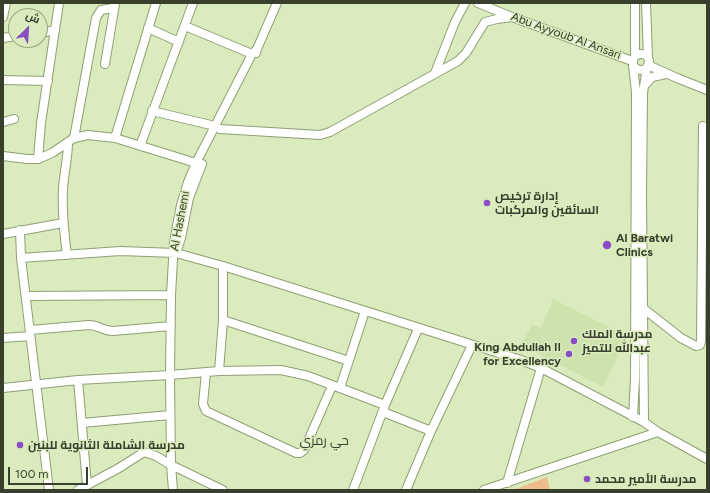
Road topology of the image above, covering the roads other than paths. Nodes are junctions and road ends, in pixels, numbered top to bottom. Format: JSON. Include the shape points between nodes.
{"nodes":[{"id":1,"x":6,"y":3,"type":"edge"},
{"id":2,"x":59,"y":3,"type":"edge"},
{"id":3,"x":156,"y":3,"type":"edge"},
{"id":4,"x":193,"y":3,"type":"edge"},
{"id":5,"x":277,"y":3,"type":"edge"},
{"id":6,"x":465,"y":3,"type":"edge"},
{"id":7,"x":478,"y":3,"type":"edge"},
{"id":8,"x":635,"y":3,"type":"edge"},
{"id":9,"x":646,"y":3,"type":"edge"},
{"id":10,"x":114,"y":5,"type":"edge"},
{"id":11,"x":3,"y":17,"type":"edge"},
{"id":12,"x":512,"y":17,"type":"junction"},
{"id":13,"x":185,"y":26,"type":"junction"},
{"id":14,"x":148,"y":28,"type":"junction"},
{"id":15,"x":55,"y":30,"type":"junction"},
{"id":16,"x":48,"y":31,"type":"edge"},
{"id":17,"x":179,"y":42,"type":"junction"},
{"id":18,"x":254,"y":51,"type":"junction"},
{"id":19,"x":633,"y":61,"type":"junction"},
{"id":20,"x":648,"y":63,"type":"junction"},
{"id":21,"x":105,"y":64,"type":"dead end"},
{"id":22,"x":435,"y":73,"type":"junction"},
{"id":23,"x":666,"y":74,"type":"junction"},
{"id":24,"x":3,"y":80,"type":"edge"},
{"id":25,"x":48,"y":81,"type":"junction"},
{"id":26,"x":643,"y":89,"type":"junction"},
{"id":27,"x":707,"y":90,"type":"edge"},
{"id":28,"x":152,"y":111,"type":"junction"},
{"id":29,"x":14,"y":119,"type":"dead end"},
{"id":30,"x":3,"y":122,"type":"edge"},
{"id":31,"x":703,"y":126,"type":"dead end"},
{"id":32,"x":218,"y":128,"type":"junction"},
{"id":33,"x":115,"y":138,"type":"junction"},
{"id":34,"x":71,"y":140,"type":"junction"},
{"id":35,"x":140,"y":146,"type":"junction"},
{"id":36,"x":3,"y":156,"type":"edge"},
{"id":37,"x":38,"y":159,"type":"junction"},
{"id":38,"x":196,"y":163,"type":"junction"},
{"id":39,"x":705,"y":173,"type":"edge"},
{"id":40,"x":185,"y":202,"type":"junction"},
{"id":41,"x":63,"y":223,"type":"junction"},
{"id":42,"x":20,"y":230,"type":"junction"},
{"id":43,"x":3,"y":234,"type":"edge"},
{"id":44,"x":174,"y":254,"type":"junction"},
{"id":45,"x":67,"y":255,"type":"junction"},
{"id":46,"x":21,"y":258,"type":"junction"},
{"id":47,"x":224,"y":266,"type":"junction"},
{"id":48,"x":171,"y":295,"type":"junction"},
{"id":49,"x":26,"y":296,"type":"junction"},
{"id":50,"x":644,"y":309,"type":"junction"},
{"id":51,"x":365,"y":312,"type":"junction"},
{"id":52,"x":223,"y":320,"type":"junction"},
{"id":53,"x":171,"y":326,"type":"junction"},
{"id":54,"x":418,"y":329,"type":"junction"},
{"id":55,"x":30,"y":333,"type":"junction"},
{"id":56,"x":3,"y":338,"type":"edge"},
{"id":57,"x":472,"y":345,"type":"junction"},
{"id":58,"x":349,"y":361,"type":"junction"},
{"id":59,"x":541,"y":368,"type":"junction"},
{"id":60,"x":219,"y":371,"type":"junction"},
{"id":61,"x":206,"y":372,"type":"junction"},
{"id":62,"x":170,"y":375,"type":"junction"},
{"id":63,"x":78,"y":380,"type":"junction"},
{"id":64,"x":36,"y":385,"type":"junction"},
{"id":65,"x":336,"y":387,"type":"junction"},
{"id":66,"x":3,"y":388,"type":"edge"},
{"id":67,"x":384,"y":409,"type":"junction"},
{"id":68,"x":170,"y":415,"type":"junction"},
{"id":69,"x":633,"y":417,"type":"junction"},
{"id":70,"x":644,"y":422,"type":"junction"},
{"id":71,"x":82,"y":423,"type":"junction"},
{"id":72,"x":431,"y":431,"type":"junction"},
{"id":73,"x":658,"y":432,"type":"junction"},
{"id":74,"x":707,"y":459,"type":"edge"},
{"id":75,"x":171,"y":465,"type":"junction"},
{"id":76,"x":507,"y":483,"type":"junction"},
{"id":77,"x":87,"y":485,"type":"junction"},
{"id":78,"x":50,"y":490,"type":"edge"},
{"id":79,"x":78,"y":490,"type":"edge"},
{"id":80,"x":173,"y":490,"type":"edge"},
{"id":81,"x":223,"y":490,"type":"edge"},
{"id":82,"x":353,"y":490,"type":"edge"},
{"id":83,"x":406,"y":490,"type":"edge"},
{"id":84,"x":484,"y":490,"type":"edge"}],
"edges":[{"from":1,"to":11,"type":"street"},
{"from":2,"to":15,"type":"street"},
{"from":3,"to":14,"type":"street"},
{"from":4,"to":13,"type":"street"},
{"from":5,"to":18,"type":"street","name":"Al Hashemi"},
{"from":6,"to":22,"type":"street"},
{"from":7,"to":12,"type":"street","name":"Abu Ayyoub Al Ansari"},
{"from":8,"to":19,"type":"street"},
{"from":9,"to":20,"type":"street"},
{"from":10,"to":21,"type":"street"},
{"from":10,"to":34,"type":"street","via":[[101,10],[96,18]]},
{"from":12,"to":19,"type":"street","name":"Abu Ayyoub Al Ansari"},
{"from":12,"to":22,"type":"street","via":[[485,22],[458,61]]},
{"from":13,"to":17,"type":"street"},
{"from":13,"to":18,"type":"street"},
{"from":14,"to":17,"type":"street"},
{"from":14,"to":33,"type":"street"},
{"from":15,"to":16,"type":"street"},
{"from":15,"to":25,"type":"street"},
{"from":17,"to":28,"type":"street"},
{"from":18,"to":32,"type":"street","name":"Al Hashemi","via":[[255,55]]},
{"from":19,"to":20,"type":"street","via":[[636,68],[641,70]]},
{"from":19,"to":20,"type":"street","via":[[637,54],[643,53]]},
{"from":19,"to":69,"type":"street","via":[[636,92]]},
{"from":20,"to":23,"type":"street"},
{"from":20,"to":26,"type":"street"},
{"from":22,"to":32,"type":"street","via":[[330,132],[320,135]]},
{"from":23,"to":26,"type":"street","via":[[652,77]]},
{"from":23,"to":27,"type":"street"},
{"from":24,"to":25,"type":"street"},
{"from":25,"to":37,"type":"street"},
{"from":26,"to":50,"type":"street"},
{"from":28,"to":32,"type":"street"},
{"from":28,"to":35,"type":"street"},
{"from":29,"to":30,"type":"street"},
{"from":31,"to":39,"type":"street"},
{"from":32,"to":38,"type":"street","name":"Al Hashemi"},
{"from":32,"to":40,"type":"street","name":"Al Hashemi"},
{"from":33,"to":34,"type":"street","via":[[88,135]]},
{"from":33,"to":35,"type":"street"},
{"from":34,"to":37,"type":"street"},
{"from":34,"to":41,"type":"street","via":[[63,187]]},
{"from":35,"to":38,"type":"street"},
{"from":36,"to":37,"type":"street"},
{"from":38,"to":40,"type":"street","name":"Al Hashemi"},
{"from":39,"to":50,"type":"street","via":[[700,345],[696,346],[681,338]]},
{"from":40,"to":44,"type":"street","name":"Al Hashemi"},
{"from":41,"to":42,"type":"street"},
{"from":41,"to":45,"type":"street"},
{"from":42,"to":43,"type":"street"},
{"from":42,"to":46,"type":"street"},
{"from":44,"to":45,"type":"street","via":[[120,251]]},
{"from":44,"to":47,"type":"street"},
{"from":44,"to":48,"type":"street","name":"Al Hashemi"},
{"from":45,"to":46,"type":"street"},
{"from":46,"to":49,"type":"street"},
{"from":47,"to":51,"type":"street"},
{"from":47,"to":52,"type":"street"},
{"from":48,"to":49,"type":"street"},
{"from":48,"to":53,"type":"street","name":"Al Hashemi"},
{"from":49,"to":55,"type":"street"},
{"from":50,"to":70,"type":"street"},
{"from":51,"to":54,"type":"street"},
{"from":51,"to":58,"type":"street"},
{"from":52,"to":58,"type":"street"},
{"from":52,"to":60,"type":"street"},
{"from":53,"to":55,"type":"street","via":[[105,331],[96,325],[89,325]]},
{"from":53,"to":62,"type":"street","name":"Al Hashemi"},
{"from":54,"to":57,"type":"street"},
{"from":54,"to":67,"type":"street"},
{"from":55,"to":56,"type":"street"},
{"from":55,"to":64,"type":"street"},
{"from":57,"to":59,"type":"street"},
{"from":57,"to":72,"type":"street"},
{"from":58,"to":65,"type":"street"},
{"from":59,"to":69,"type":"street"},
{"from":59,"to":76,"type":"street"},
{"from":60,"to":61,"type":"street"},
{"from":60,"to":65,"type":"street","via":[[281,370],[308,376]]},
{"from":61,"to":62,"type":"street"},
{"from":61,"to":65,"type":"street","via":[[203,404],[206,411],[296,454],[304,450]]},
{"from":62,"to":63,"type":"street"},
{"from":62,"to":68,"type":"street","name":"Al Hashemi"},
{"from":63,"to":64,"type":"street"},
{"from":63,"to":71,"type":"street"},
{"from":64,"to":66,"type":"street"},
{"from":64,"to":78,"type":"street"},
{"from":65,"to":67,"type":"street"},
{"from":67,"to":72,"type":"street"},
{"from":67,"to":82,"type":"street"},
{"from":68,"to":71,"type":"street"},
{"from":68,"to":75,"type":"street","name":"Al Hashemi"},
{"from":69,"to":70,"type":"street"},
{"from":70,"to":73,"type":"street"},
{"from":71,"to":77,"type":"street"},
{"from":72,"to":83,"type":"street"},
{"from":73,"to":74,"type":"street"},
{"from":73,"to":76,"type":"street"},
{"from":75,"to":77,"type":"street","via":[[156,456],[142,452]]},
{"from":75,"to":80,"type":"street","name":"Al Hashemi"},
{"from":75,"to":81,"type":"street"},
{"from":76,"to":84,"type":"street"},
{"from":77,"to":79,"type":"street"}]}
